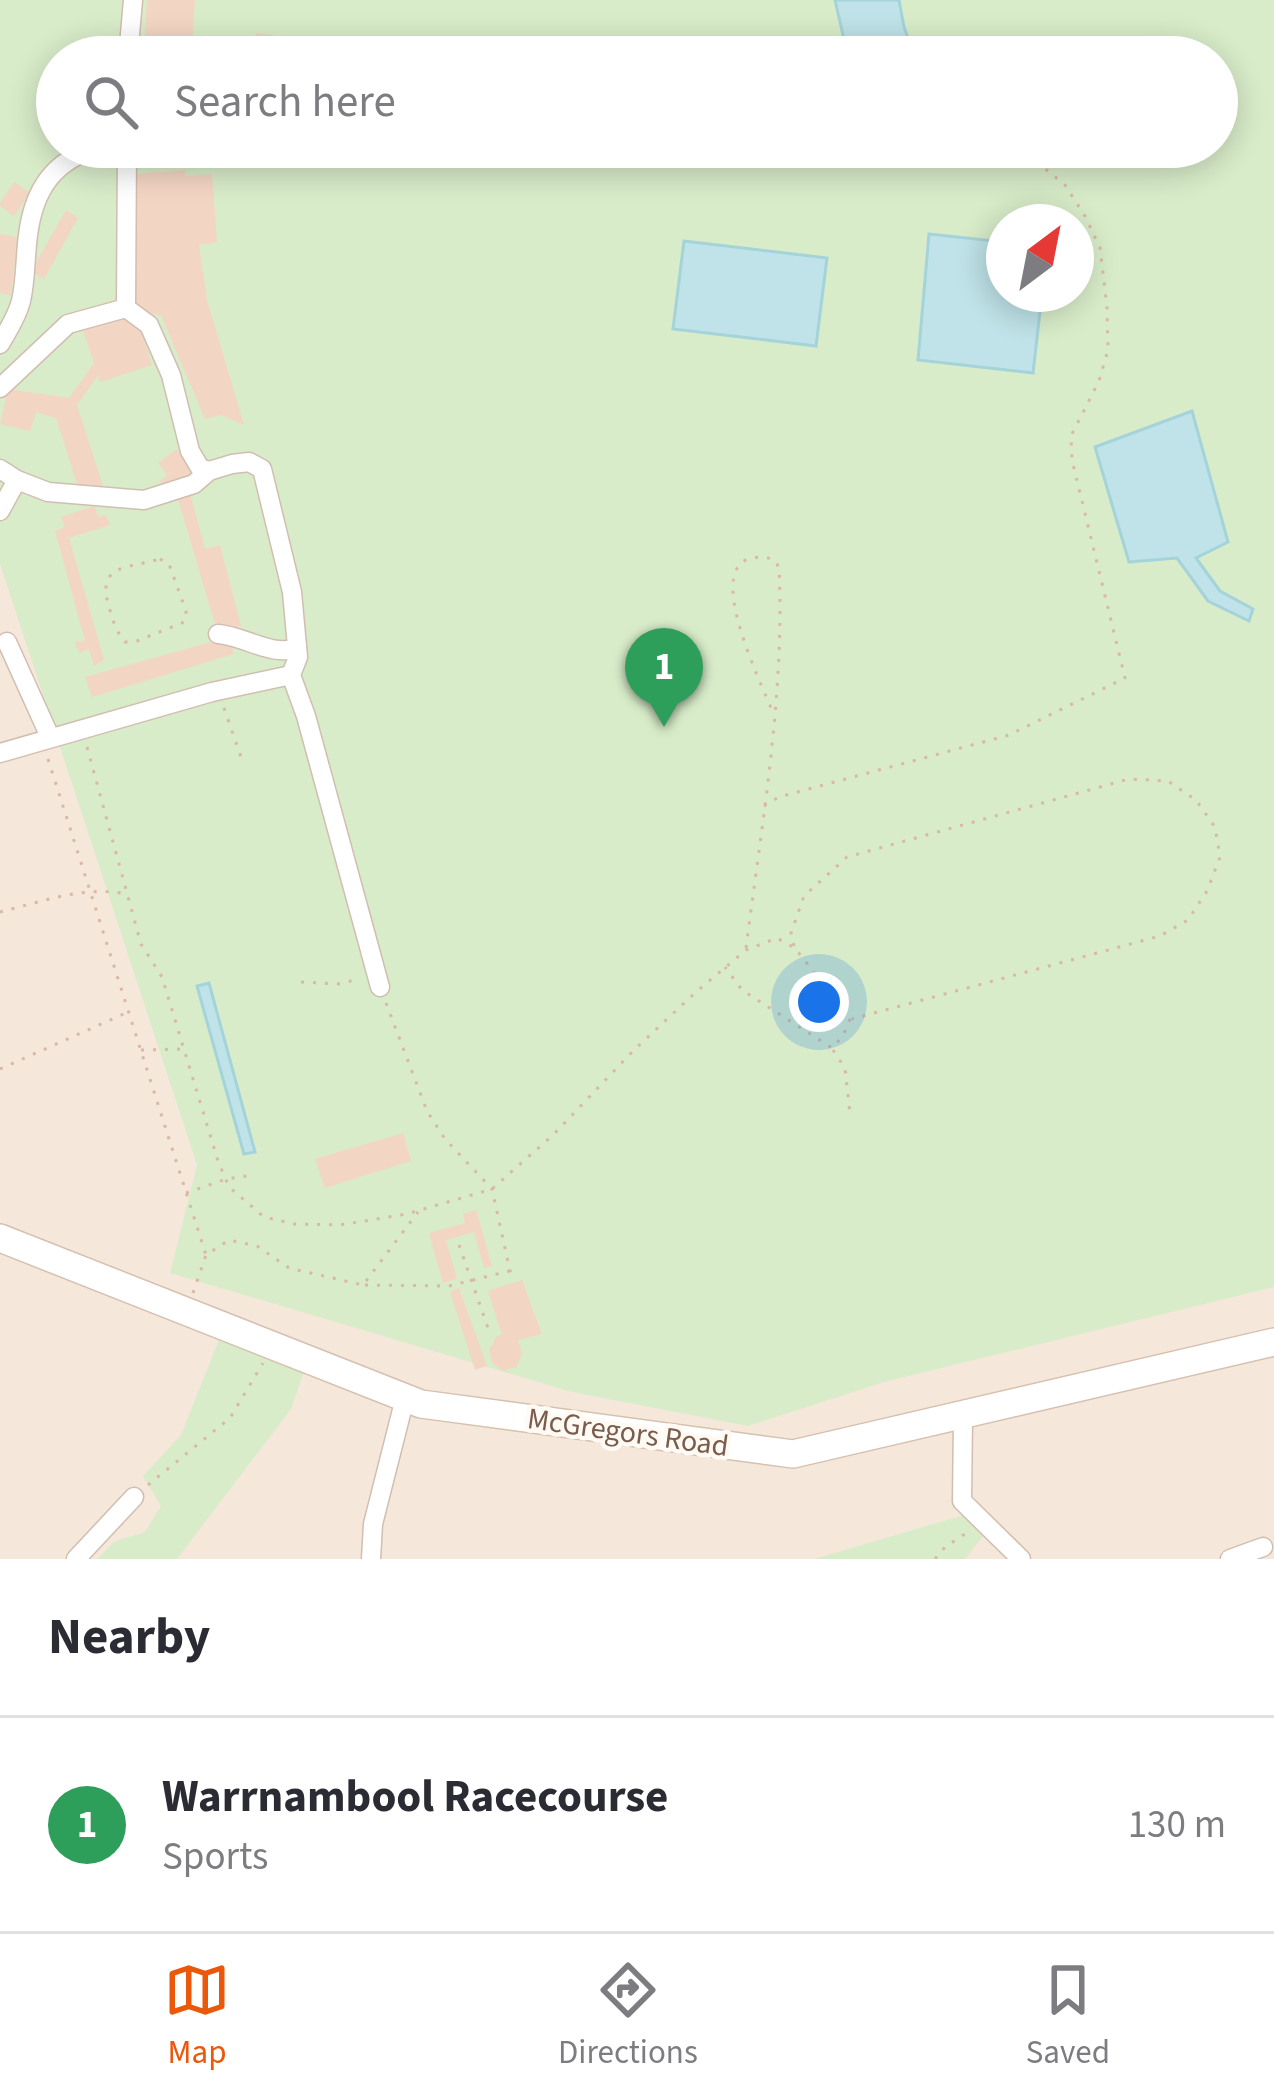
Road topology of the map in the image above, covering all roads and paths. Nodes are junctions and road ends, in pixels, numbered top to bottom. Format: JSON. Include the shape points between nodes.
{"nodes":[{"id":1,"x":133,"y":0,"type":"edge"},
{"id":2,"x":130,"y":36,"type":"edge"},
{"id":3,"x":58,"y":168,"type":"edge"},
{"id":4,"x":128,"y":168,"type":"edge"},
{"id":5,"x":1044,"y":168,"type":"edge"},
{"id":6,"x":125,"y":308,"type":"junction"},
{"id":7,"x":0,"y":344,"type":"edge"},
{"id":8,"x":0,"y":388,"type":"edge"},
{"id":9,"x":209,"y":471,"type":"junction"},
{"id":10,"x":8,"y":475,"type":"edge"},
{"id":11,"x":0,"y":512,"type":"edge"},
{"id":12,"x":160,"y":559,"type":"joint"},
{"id":13,"x":218,"y":634,"type":"dead end"},
{"id":14,"x":7,"y":642,"type":"dead end"},
{"id":15,"x":297,"y":648,"type":"junction"},
{"id":16,"x":291,"y":675,"type":"junction"},
{"id":17,"x":212,"y":692,"type":"junction"},
{"id":18,"x":773,"y":713,"type":"junction"},
{"id":19,"x":82,"y":728,"type":"junction"},
{"id":20,"x":46,"y":738,"type":"junction"},
{"id":21,"x":0,"y":752,"type":"edge"},
{"id":22,"x":241,"y":757,"type":"dead end"},
{"id":23,"x":764,"y":806,"type":"junction"},
{"id":24,"x":88,"y":891,"type":"junction"},
{"id":25,"x":128,"y":894,"type":"junction"},
{"id":26,"x":0,"y":912,"type":"edge"},
{"id":27,"x":795,"y":947,"type":"junction"},
{"id":28,"x":746,"y":950,"type":"junction"},
{"id":29,"x":724,"y":967,"type":"junction"},
{"id":30,"x":301,"y":982,"type":"dead end"},
{"id":31,"x":380,"y":987,"type":"junction"},
{"id":32,"x":128,"y":1012,"type":"junction"},
{"id":33,"x":850,"y":1019,"type":"junction"},
{"id":34,"x":832,"y":1048,"type":"junction"},
{"id":35,"x":184,"y":1049,"type":"junction"},
{"id":36,"x":140,"y":1050,"type":"junction"},
{"id":37,"x":0,"y":1069,"type":"edge"},
{"id":38,"x":850,"y":1114,"type":"dead end"},
{"id":39,"x":254,"y":1174,"type":"dead end"},
{"id":40,"x":226,"y":1179,"type":"junction"},
{"id":41,"x":492,"y":1190,"type":"junction"},
{"id":42,"x":185,"y":1193,"type":"junction"},
{"id":43,"x":418,"y":1211,"type":"junction"},
{"id":44,"x":0,"y":1238,"type":"edge"},
{"id":45,"x":459,"y":1245,"type":"dead end"},
{"id":46,"x":206,"y":1255,"type":"junction"},
{"id":47,"x":520,"y":1268,"type":"dead end"},
{"id":48,"x":510,"y":1271,"type":"junction"},
{"id":49,"x":472,"y":1280,"type":"junction"},
{"id":50,"x":363,"y":1285,"type":"junction"},
{"id":51,"x":186,"y":1312,"type":"junction"},
{"id":52,"x":489,"y":1331,"type":"dead end"},
{"id":53,"x":1274,"y":1342,"type":"edge"},
{"id":54,"x":274,"y":1346,"type":"junction"},
{"id":55,"x":405,"y":1398,"type":"junction"},
{"id":56,"x":963,"y":1416,"type":"junction"},
{"id":57,"x":134,"y":1497,"type":"joint"},
{"id":58,"x":986,"y":1524,"type":"junction"},
{"id":59,"x":1263,"y":1546,"type":"dead end"},
{"id":60,"x":76,"y":1559,"type":"edge"},
{"id":61,"x":371,"y":1559,"type":"edge"},
{"id":62,"x":935,"y":1559,"type":"edge"},
{"id":63,"x":1022,"y":1559,"type":"edge"},
{"id":64,"x":1230,"y":1559,"type":"edge"}],
"edges":[{"from":1,"to":2,"type":"street"},
{"from":3,"to":7,"type":"street","via":[[33,208],[21,299]]},
{"from":4,"to":6,"type":"street"},
{"from":5,"to":23,"type":"path","via":[[1065,184],[1100,248],[1108,350],[1071,436],[1072,460],[1125,678],[1009,735]]},
{"from":6,"to":8,"type":"street","via":[[68,324]]},
{"from":6,"to":9,"type":"street","via":[[149,325],[190,452]]},
{"from":9,"to":10,"type":"street","via":[[144,500],[48,492]]},
{"from":9,"to":15,"type":"street","via":[[249,462],[262,469]]},
{"from":10,"to":11,"type":"street"},
{"from":12,"to":12,"type":"path","via":[[106,579],[125,642],[186,619],[170,564]]},
{"from":13,"to":15,"type":"street","via":[[283,653]]},
{"from":14,"to":20,"type":"street"},
{"from":15,"to":16,"type":"street"},
{"from":16,"to":17,"type":"street"},
{"from":16,"to":31,"type":"street"},
{"from":17,"to":19,"type":"street"},
{"from":17,"to":22,"type":"path"},
{"from":18,"to":18,"type":"path","via":[[779,567],[762,556],[737,567],[731,585]]},
{"from":18,"to":23,"type":"path"},
{"from":19,"to":20,"type":"street"},
{"from":19,"to":25,"type":"path"},
{"from":20,"to":21,"type":"street"},
{"from":20,"to":24,"type":"path"},
{"from":23,"to":28,"type":"path"},
{"from":24,"to":25,"type":"path"},
{"from":24,"to":26,"type":"path"},
{"from":24,"to":32,"type":"path"},
{"from":25,"to":35,"type":"path"},
{"from":27,"to":28,"type":"path","via":[[777,938]]},
{"from":27,"to":33,"type":"path"},
{"from":27,"to":33,"type":"path","via":[[791,933],[804,896],[847,857],[1129,779],[1168,781],[1196,800],[1215,827],[1220,857],[1207,890],[1188,920],[1160,936]]},
{"from":28,"to":29,"type":"path"},
{"from":29,"to":34,"type":"path","via":[[742,990]]},
{"from":29,"to":41,"type":"path"},
{"from":30,"to":31,"type":"path","via":[[358,979]]},
{"from":31,"to":41,"type":"path","via":[[428,1112]]},
{"from":32,"to":36,"type":"path"},
{"from":32,"to":37,"type":"path"},
{"from":33,"to":34,"type":"path"},
{"from":34,"to":38,"type":"path","via":[[845,1068]]},
{"from":35,"to":36,"type":"path"},
{"from":35,"to":40,"type":"path"},
{"from":36,"to":42,"type":"path"},
{"from":39,"to":40,"type":"path"},
{"from":40,"to":42,"type":"path"},
{"from":40,"to":43,"type":"path","via":[[264,1216],[294,1224],[340,1226]]},
{"from":41,"to":43,"type":"path"},
{"from":41,"to":48,"type":"path"},
{"from":42,"to":46,"type":"path"},
{"from":43,"to":50,"type":"path"},
{"from":44,"to":51,"type":"street","name":"McGregors Road"},
{"from":45,"to":49,"type":"path"},
{"from":46,"to":50,"type":"path","via":[[229,1240],[257,1246],[289,1268]]},
{"from":46,"to":51,"type":"path"},
{"from":47,"to":48,"type":"path"},
{"from":48,"to":49,"type":"path"},
{"from":49,"to":50,"type":"path"},
{"from":49,"to":52,"type":"path"},
{"from":51,"to":54,"type":"street","name":"McGregors Road"},
{"from":53,"to":56,"type":"street","name":"McGregors Road"},
{"from":54,"to":55,"type":"street","name":"McGregors Road"},
{"from":54,"to":57,"type":"path","via":[[230,1418]]},
{"from":55,"to":56,"type":"street","name":"McGregors Road","via":[[793,1454]]},
{"from":55,"to":61,"type":"street"},
{"from":56,"to":58,"type":"street","via":[[962,1501]]},
{"from":57,"to":60,"type":"street"},
{"from":58,"to":62,"type":"path"},
{"from":58,"to":63,"type":"street"},
{"from":59,"to":64,"type":"street"}]}
